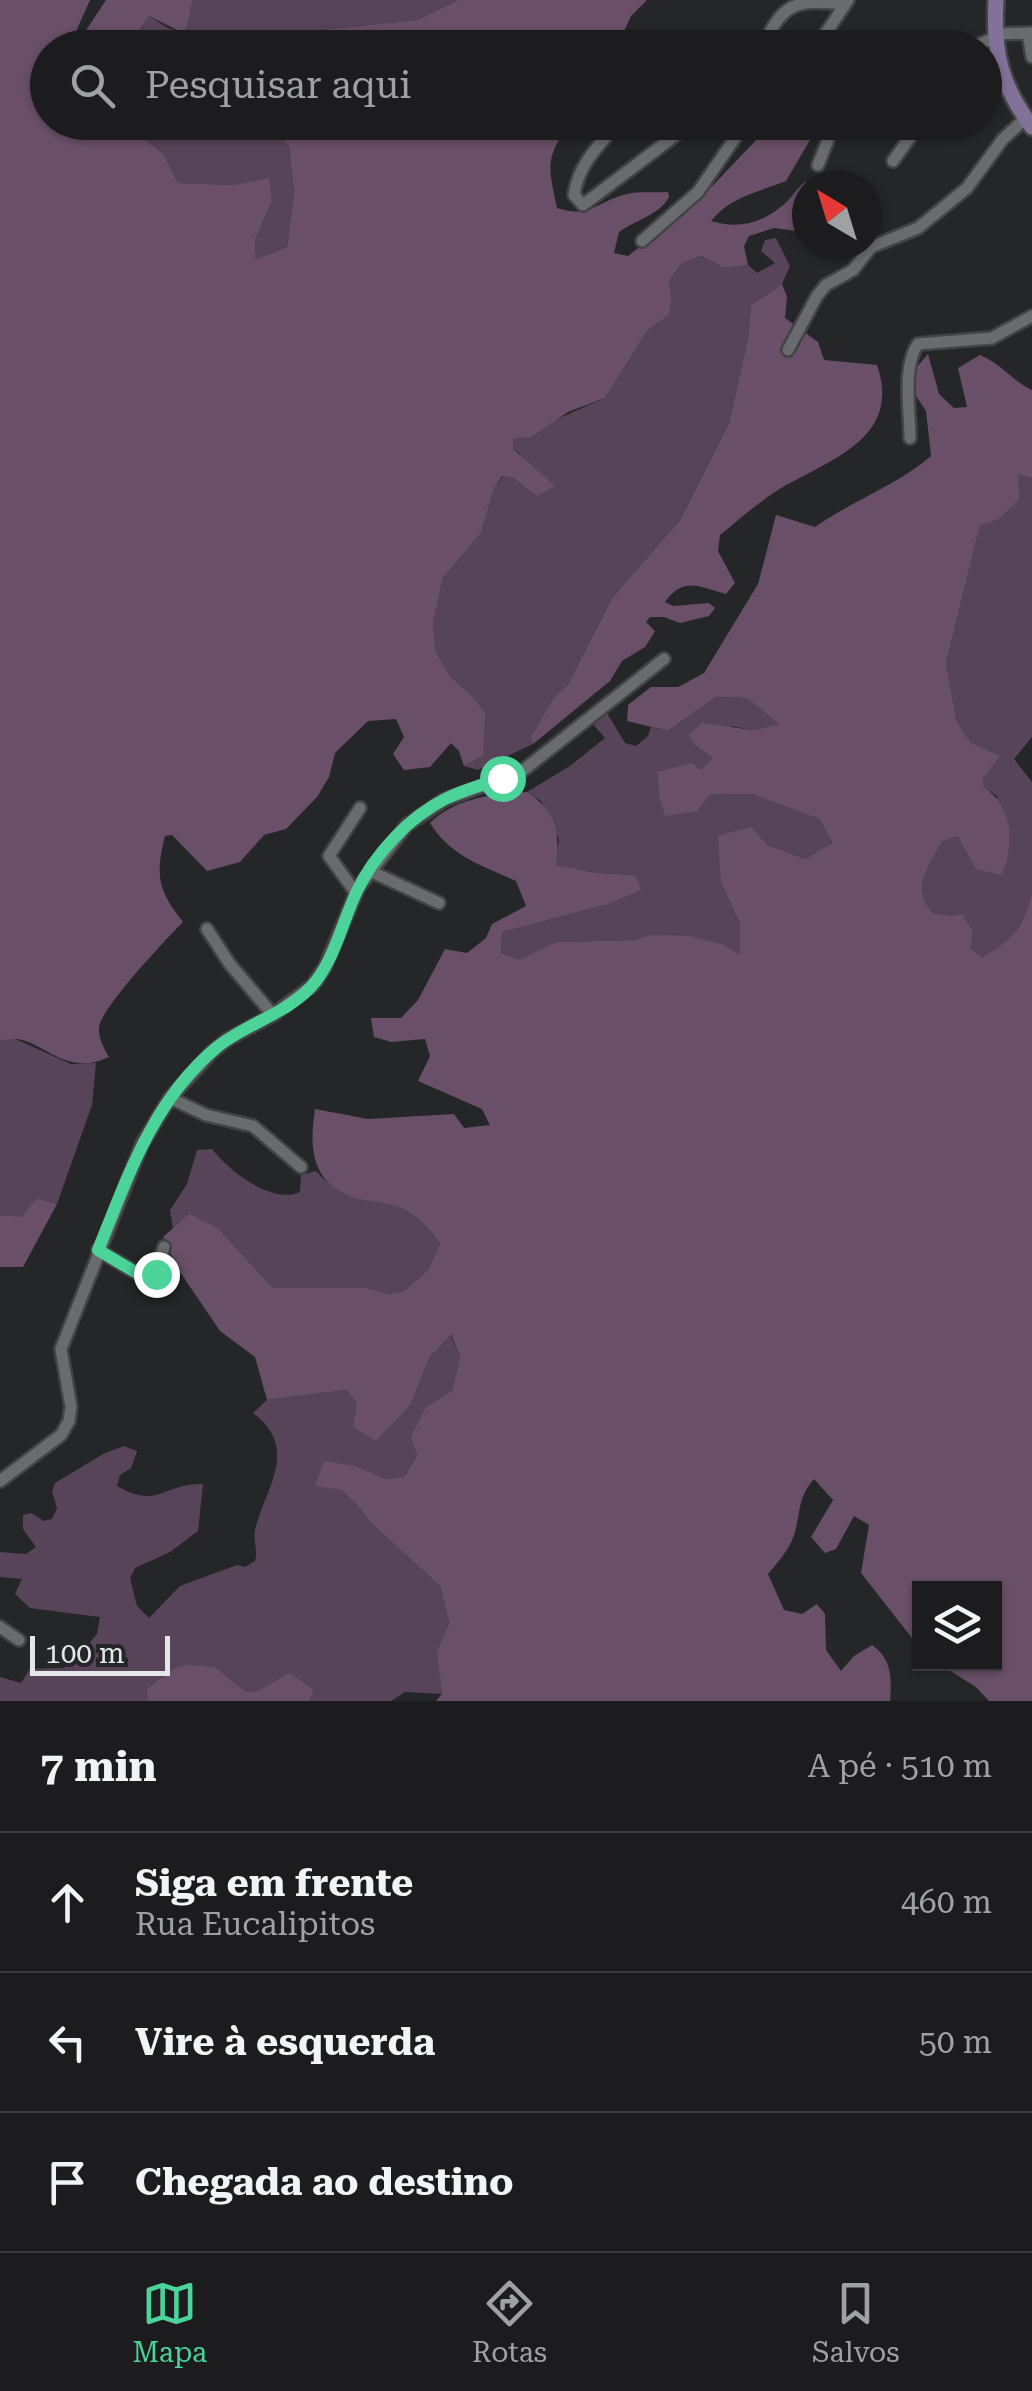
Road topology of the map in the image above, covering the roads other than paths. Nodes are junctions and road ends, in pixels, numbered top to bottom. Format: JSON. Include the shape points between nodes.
{"nodes":[{"id":1,"x":996,"y":0,"type":"edge"},
{"id":2,"x":847,"y":2,"type":"edge"},
{"id":3,"x":770,"y":30,"type":"edge"},
{"id":4,"x":828,"y":30,"type":"edge"},
{"id":5,"x":994,"y":30,"type":"edge"},
{"id":6,"x":1030,"y":34,"type":"edge"},
{"id":7,"x":1002,"y":36,"type":"edge"},
{"id":8,"x":1032,"y":58,"type":"edge"},
{"id":9,"x":1002,"y":71,"type":"edge"},
{"id":10,"x":1029,"y":122,"type":"edge"},
{"id":11,"x":603,"y":140,"type":"edge"},
{"id":12,"x":669,"y":140,"type":"edge"},
{"id":13,"x":734,"y":140,"type":"edge"},
{"id":14,"x":828,"y":140,"type":"edge"},
{"id":15,"x":908,"y":140,"type":"edge"},
{"id":16,"x":893,"y":162,"type":"dead end"},
{"id":17,"x":818,"y":165,"type":"dead end"},
{"id":18,"x":642,"y":241,"type":"dead end"},
{"id":19,"x":1032,"y":316,"type":"edge"},
{"id":20,"x":788,"y":350,"type":"dead end"},
{"id":21,"x":910,"y":438,"type":"dead end"},
{"id":22,"x":664,"y":659,"type":"dead end"},
{"id":23,"x":360,"y":808,"type":"dead end"},
{"id":24,"x":370,"y":871,"type":"junction"},
{"id":25,"x":356,"y":893,"type":"junction"},
{"id":26,"x":439,"y":903,"type":"dead end"},
{"id":27,"x":208,"y":929,"type":"dead end"},
{"id":28,"x":273,"y":1015,"type":"junction"},
{"id":29,"x":170,"y":1098,"type":"junction"},
{"id":30,"x":301,"y":1166,"type":"dead end"},
{"id":31,"x":164,"y":1247,"type":"dead end"},
{"id":32,"x":98,"y":1250,"type":"junction"},
{"id":33,"x":0,"y":1481,"type":"edge"},
{"id":34,"x":0,"y":1628,"type":"edge"},
{"id":35,"x":19,"y":1640,"type":"dead end"}],
"edges":[{"from":1,"to":5,"type":"street"},
{"from":2,"to":3,"type":"street","via":[[806,0],[776,16]]},
{"from":2,"to":4,"type":"street"},
{"from":6,"to":7,"type":"street"},
{"from":6,"to":8,"type":"street"},
{"from":9,"to":10,"type":"street"},
{"from":10,"to":20,"type":"street","via":[[1003,139],[966,188],[918,228],[871,247],[853,270],[826,285]]},
{"from":11,"to":12,"type":"street","via":[[576,186],[582,206]]},
{"from":13,"to":18,"type":"street","via":[[698,192]]},
{"from":14,"to":17,"type":"street"},
{"from":15,"to":16,"type":"street"},
{"from":19,"to":21,"type":"street","via":[[992,338],[918,344],[910,370]]},
{"from":22,"to":24,"type":"street","via":[[521,772],[444,800],[407,826]]},
{"from":23,"to":25,"type":"street","via":[[329,856]]},
{"from":24,"to":25,"type":"street"},
{"from":24,"to":26,"type":"street"},
{"from":25,"to":28,"type":"street","via":[[314,985]]},
{"from":27,"to":28,"type":"street"},
{"from":28,"to":29,"type":"street","via":[[228,1039]]},
{"from":29,"to":30,"type":"street","via":[[254,1126]]},
{"from":29,"to":32,"type":"street","via":[[142,1144]]},
{"from":31,"to":32,"type":"street","via":[[156,1274],[147,1279]]},
{"from":32,"to":33,"type":"street","via":[[62,1349],[68,1422],[62,1436]]},
{"from":34,"to":35,"type":"street"}]}
